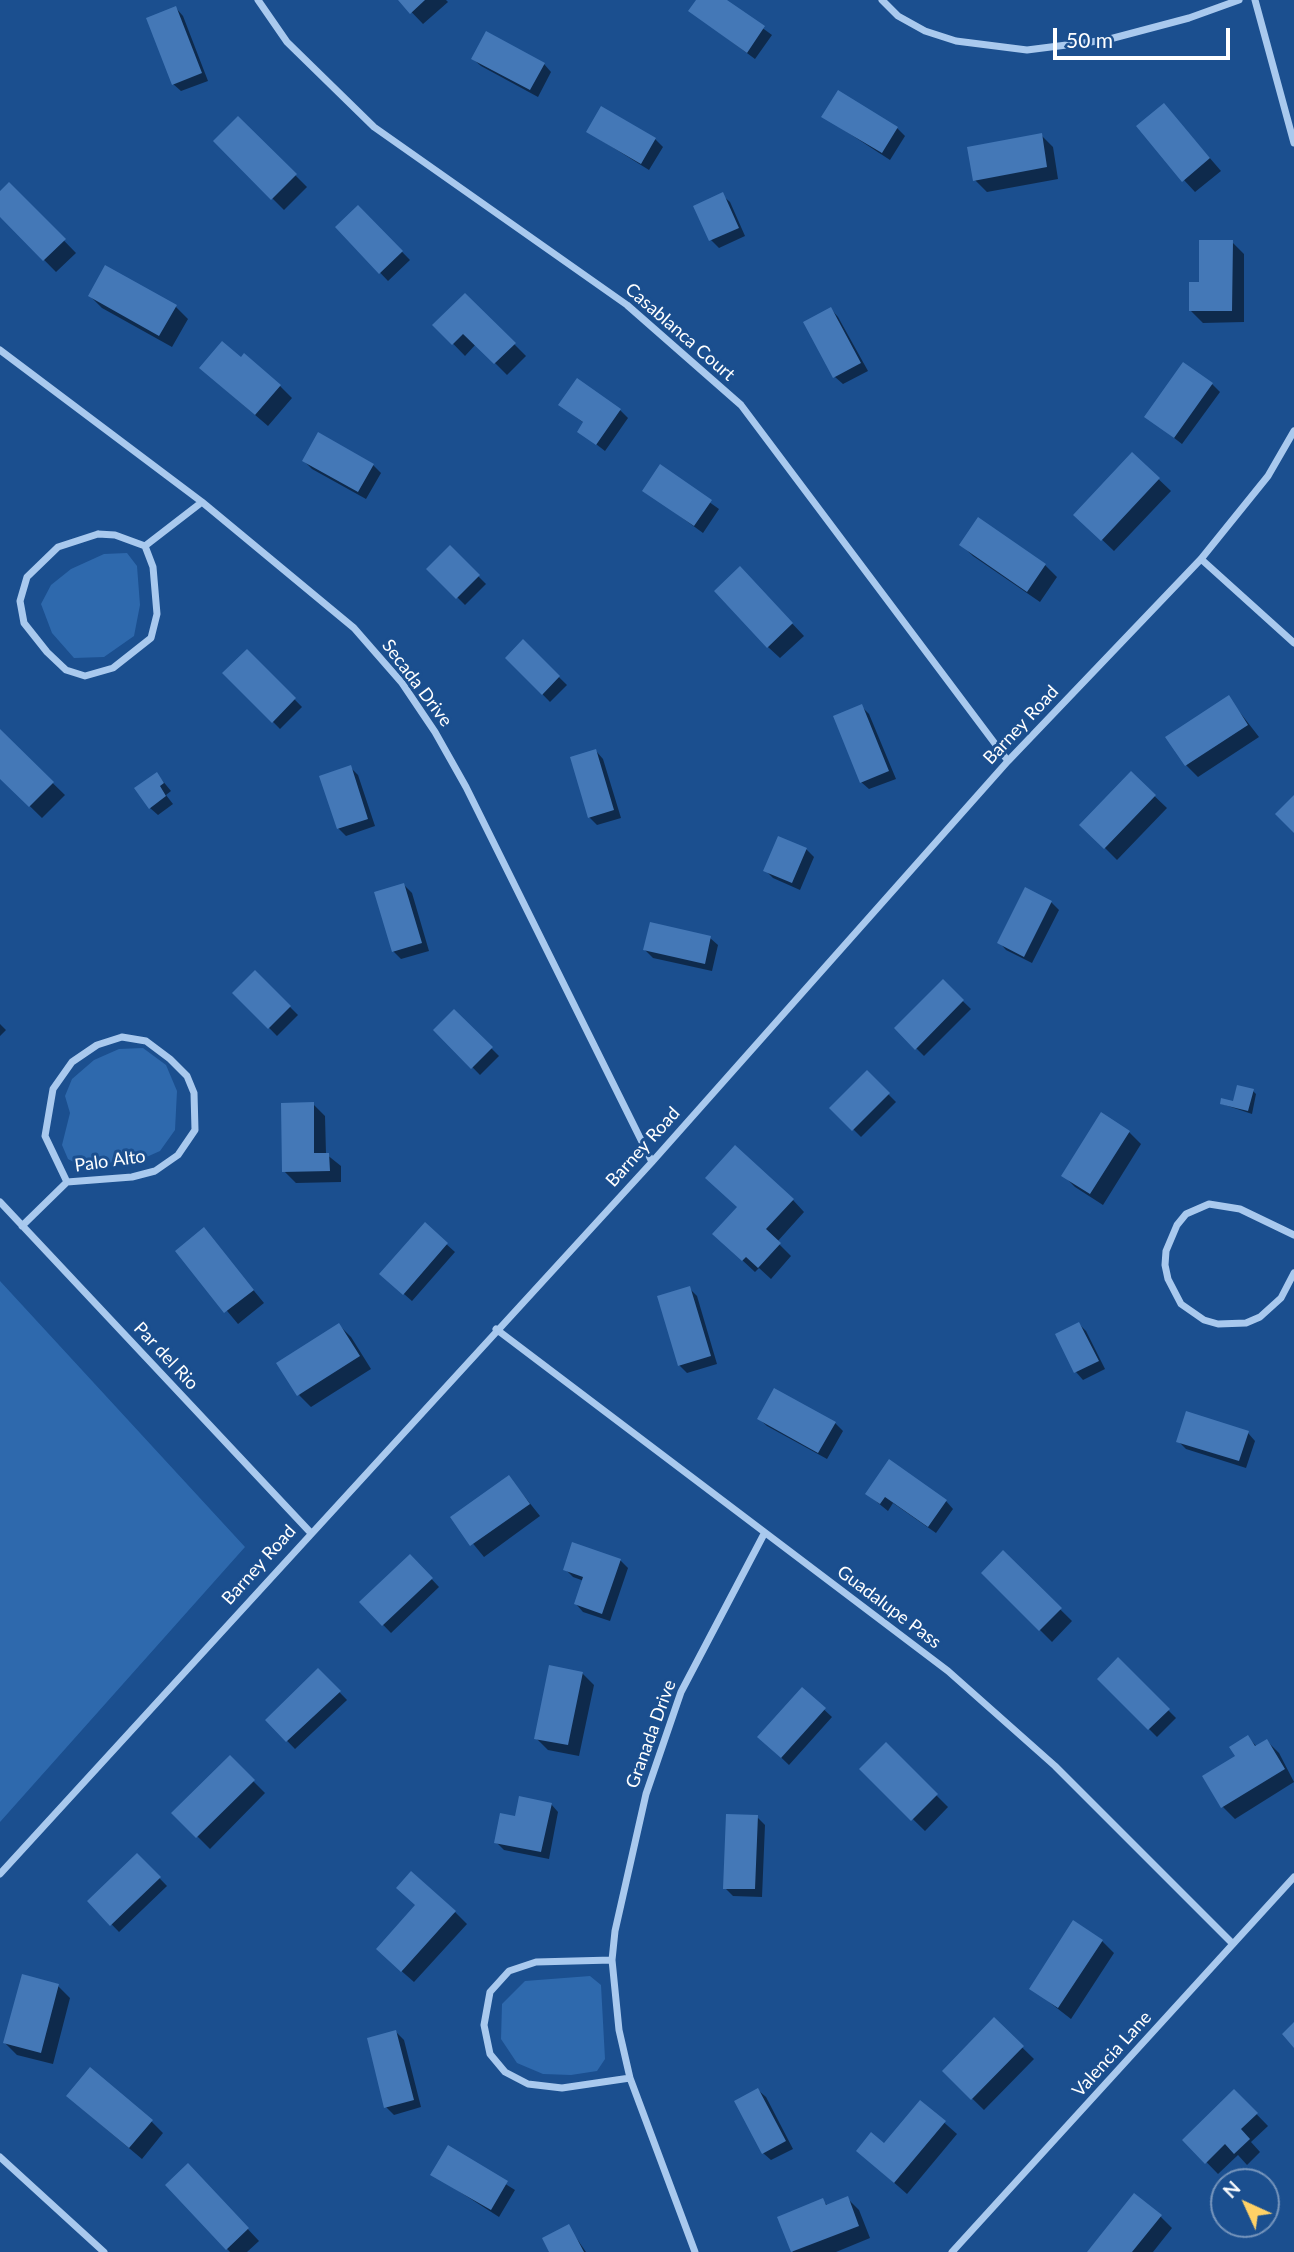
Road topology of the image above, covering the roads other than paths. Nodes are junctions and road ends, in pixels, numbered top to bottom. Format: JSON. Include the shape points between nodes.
{"nodes":[{"id":1,"x":258,"y":0,"type":"edge"},
{"id":2,"x":882,"y":0,"type":"edge"},
{"id":3,"x":1239,"y":0,"type":"edge"},
{"id":4,"x":1255,"y":0,"type":"edge"},
{"id":5,"x":1294,"y":143,"type":"edge"},
{"id":6,"x":0,"y":350,"type":"edge"},
{"id":7,"x":1294,"y":431,"type":"edge"},
{"id":8,"x":202,"y":502,"type":"junction"},
{"id":9,"x":145,"y":546,"type":"junction"},
{"id":10,"x":1201,"y":559,"type":"junction"},
{"id":11,"x":1294,"y":643,"type":"edge"},
{"id":12,"x":1008,"y":761,"type":"junction"},
{"id":13,"x":652,"y":1161,"type":"junction"},
{"id":14,"x":67,"y":1182,"type":"junction"},
{"id":15,"x":0,"y":1202,"type":"edge"},
{"id":16,"x":22,"y":1226,"type":"junction"},
{"id":17,"x":1294,"y":1235,"type":"edge"},
{"id":18,"x":1294,"y":1273,"type":"edge"},
{"id":19,"x":496,"y":1329,"type":"junction"},
{"id":20,"x":310,"y":1532,"type":"junction"},
{"id":21,"x":764,"y":1534,"type":"junction"},
{"id":22,"x":0,"y":1874,"type":"edge"},
{"id":23,"x":1294,"y":1877,"type":"edge"},
{"id":24,"x":1233,"y":1944,"type":"junction"},
{"id":25,"x":612,"y":1960,"type":"junction"},
{"id":26,"x":630,"y":2078,"type":"junction"},
{"id":27,"x":0,"y":2157,"type":"edge"},
{"id":28,"x":104,"y":2252,"type":"edge"},
{"id":29,"x":695,"y":2252,"type":"edge"},
{"id":30,"x":953,"y":2252,"type":"edge"}],
"edges":[{"from":1,"to":12,"type":"street","name":"Casablanca Court","via":[[287,42],[374,127],[627,305],[741,405]]},
{"from":2,"to":3,"type":"street","via":[[898,16],[925,31],[956,41],[1027,50],[1106,40]]},
{"from":4,"to":5,"type":"street"},
{"from":6,"to":8,"type":"street","name":"Secada Drive"},
{"from":7,"to":10,"type":"street","name":"Barney Road","via":[[1268,475]]},
{"from":8,"to":9,"type":"street"},
{"from":8,"to":13,"type":"street","name":"Secada Drive","via":[[354,628],[402,682],[466,787]]},
{"from":9,"to":9,"type":"street","via":[[99,534],[58,547],[27,577],[20,601],[24,623],[66,670],[85,676],[113,668],[151,638],[157,614],[153,567]]},
{"from":10,"to":11,"type":"street"},
{"from":10,"to":12,"type":"street","name":"Barney Road"},
{"from":12,"to":13,"type":"street","name":"Barney Road"},
{"from":13,"to":19,"type":"street","name":"Barney Road"},
{"from":14,"to":14,"type":"street","name":"Palo Alto","via":[[155,1171],[189,1142],[195,1130],[194,1093],[187,1076],[146,1041],[122,1037],[97,1045],[72,1062],[53,1089],[46,1136]]},
{"from":14,"to":16,"type":"street","name":"Palo Alto"},
{"from":15,"to":16,"type":"street","name":"Par del Rio"},
{"from":16,"to":20,"type":"street","name":"Par del Rio"},
{"from":17,"to":18,"type":"street","via":[[1240,1209],[1209,1204],[1186,1214],[1177,1225],[1165,1265],[1181,1304],[1218,1324],[1246,1323],[1259,1317],[1281,1298]]},
{"from":19,"to":20,"type":"street","name":"Barney Road"},
{"from":19,"to":21,"type":"street","name":"Guadalupe Pass"},
{"from":20,"to":22,"type":"street","name":"Barney Road"},
{"from":21,"to":24,"type":"street","name":"Guadalupe Pass","via":[[948,1671],[1055,1766]]},
{"from":21,"to":25,"type":"street","name":"Granada Drive","via":[[681,1692],[646,1794]]},
{"from":23,"to":24,"type":"street","name":"Valencia Lane"},
{"from":24,"to":30,"type":"street","name":"Valencia Lane"},
{"from":25,"to":26,"type":"street","name":"Granada Drive","via":[[619,2030]]},
{"from":25,"to":26,"type":"street","via":[[536,1962],[509,1971],[489,1992],[484,2025],[490,2054],[505,2072],[528,2084],[562,2088]]},
{"from":26,"to":29,"type":"street","name":"Granada Drive"},
{"from":27,"to":28,"type":"street"}]}
